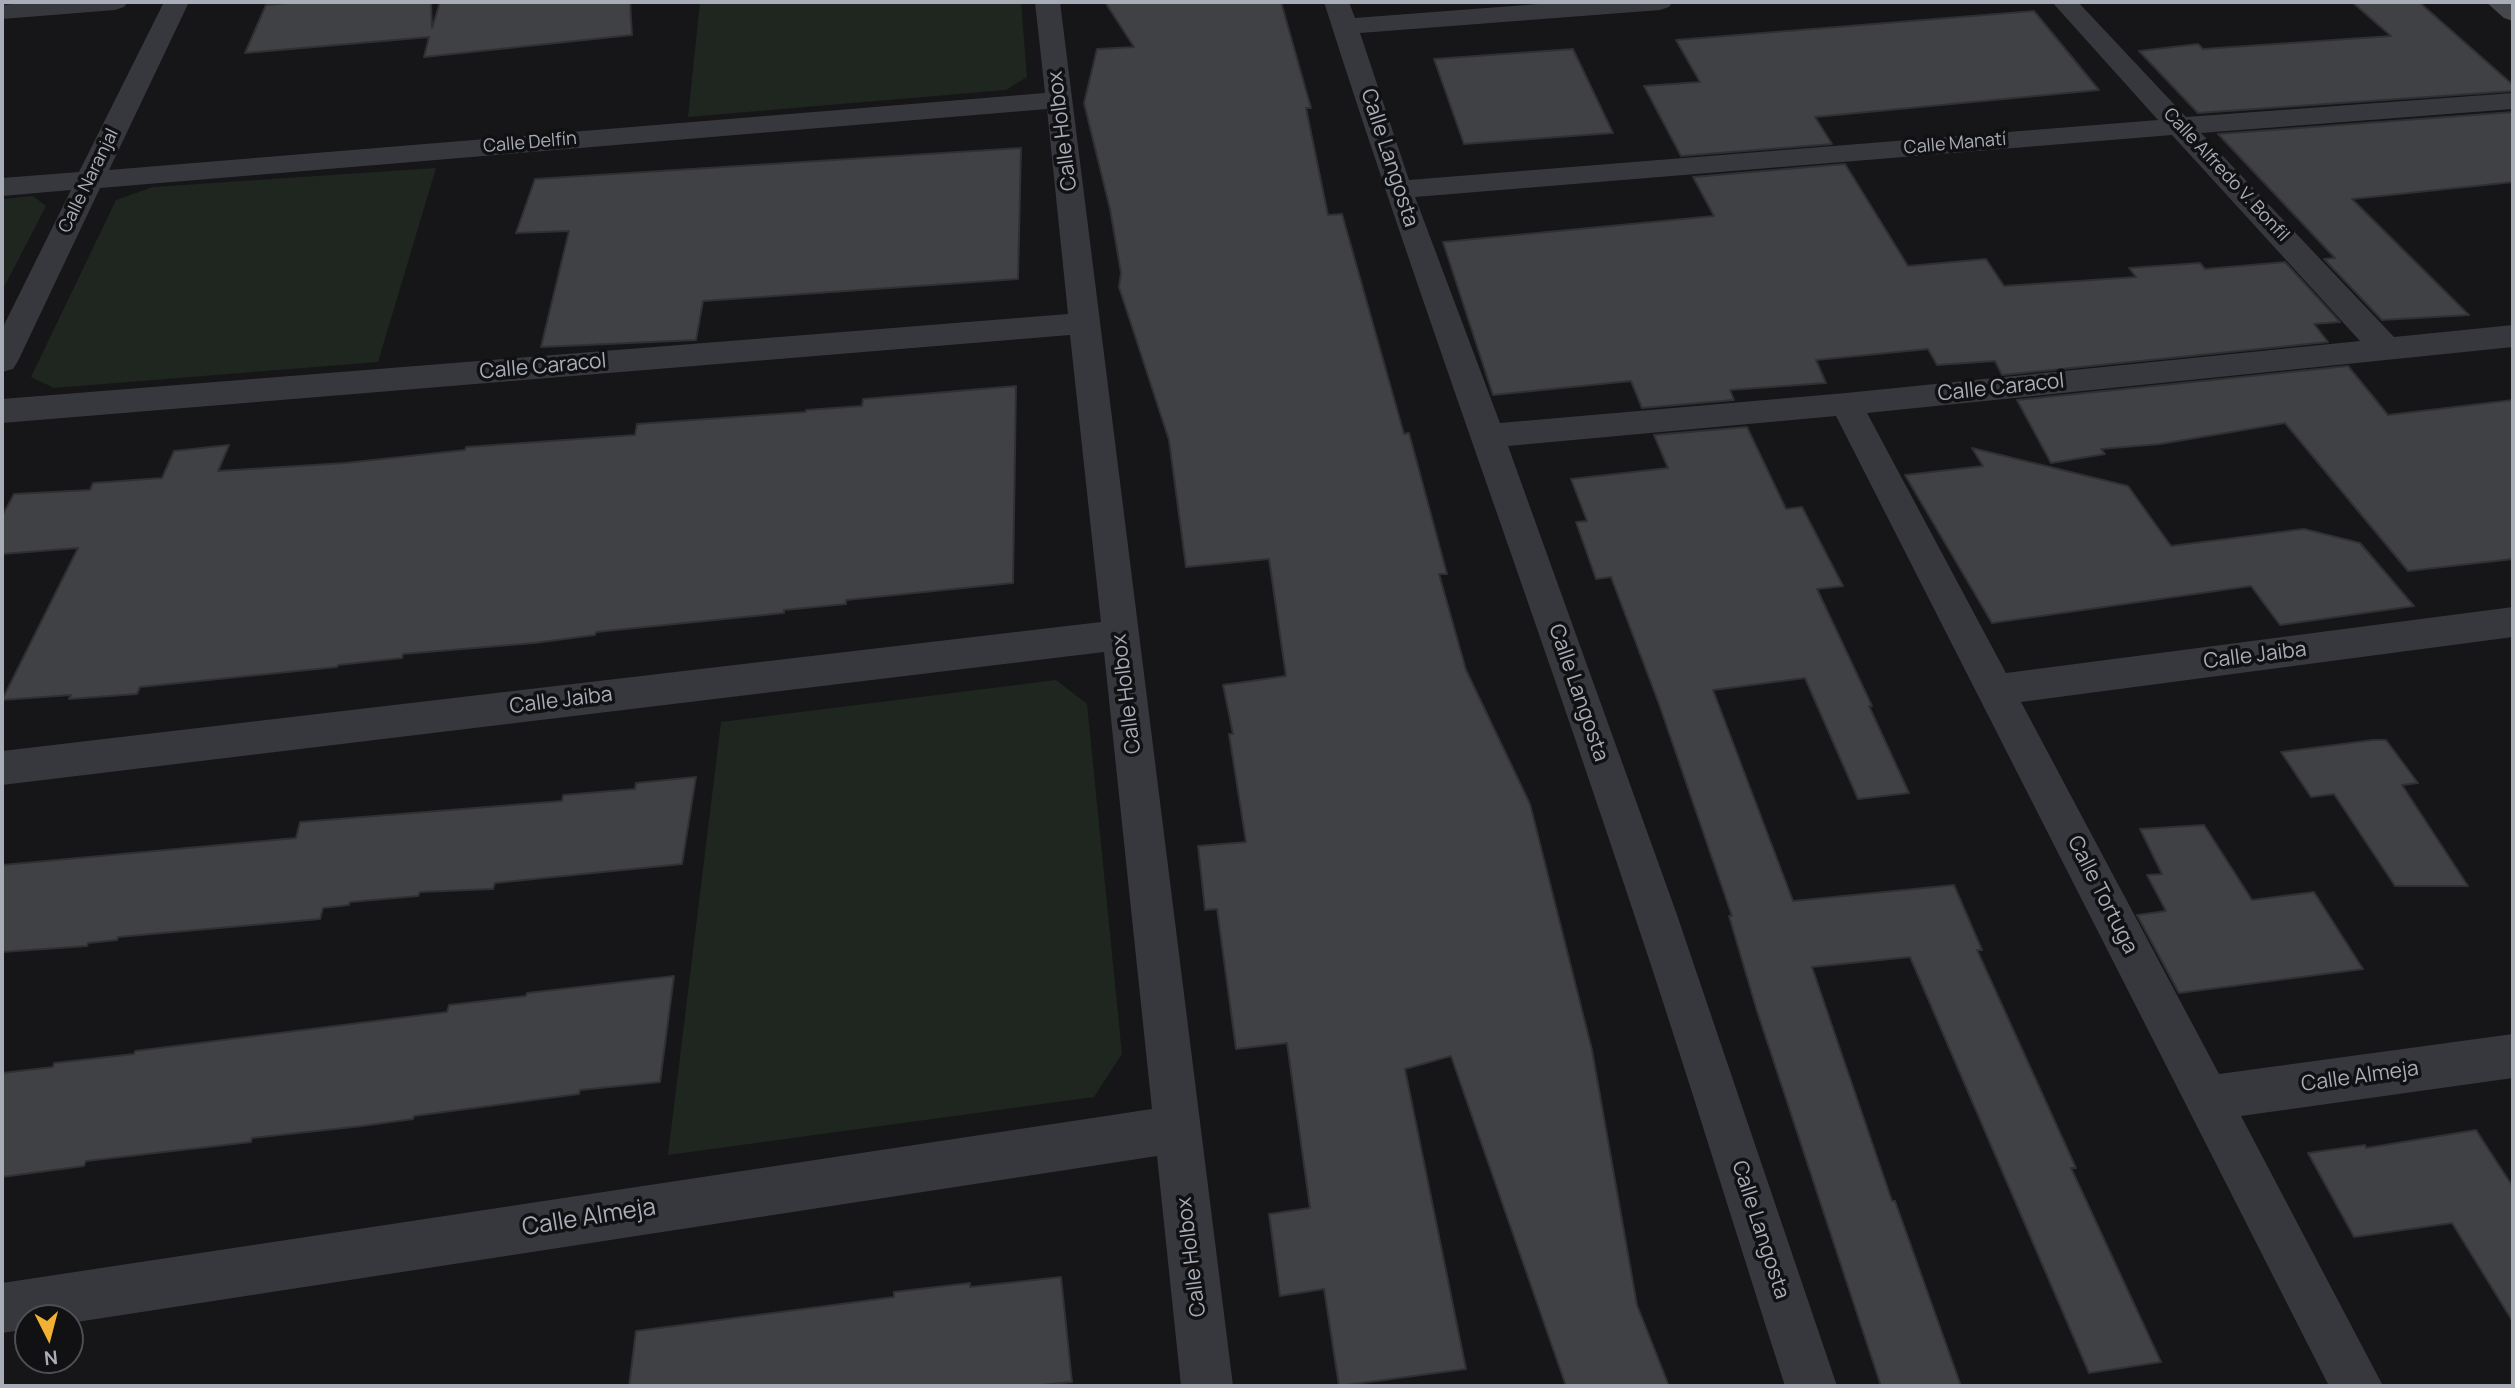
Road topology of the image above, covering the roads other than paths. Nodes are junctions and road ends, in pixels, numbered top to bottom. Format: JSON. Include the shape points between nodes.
{"nodes":[{"id":1,"x":115,"y":2,"type":"edge"},
{"id":2,"x":176,"y":2,"type":"edge"},
{"id":3,"x":1048,"y":2,"type":"edge"},
{"id":4,"x":1660,"y":2,"type":"edge"},
{"id":5,"x":2064,"y":2,"type":"edge"},
{"id":6,"x":2499,"y":2,"type":"edge"},
{"id":7,"x":2,"y":12,"type":"edge"},
{"id":8,"x":2513,"y":13,"type":"edge"},
{"id":9,"x":1342,"y":14,"type":"edge"},
{"id":10,"x":1059,"y":100,"type":"junction"},
{"id":11,"x":2513,"y":102,"type":"edge"},
{"id":12,"x":2181,"y":126,"type":"junction"},
{"id":13,"x":91,"y":178,"type":"junction"},
{"id":14,"x":2,"y":187,"type":"edge"},
{"id":15,"x":1398,"y":190,"type":"junction"},
{"id":16,"x":1085,"y":323,"type":"junction"},
{"id":17,"x":2513,"y":336,"type":"edge"},
{"id":18,"x":2386,"y":349,"type":"junction"},
{"id":19,"x":2,"y":361,"type":"edge"},
{"id":20,"x":1846,"y":404,"type":"junction"},
{"id":21,"x":2,"y":411,"type":"edge"},
{"id":22,"x":1488,"y":436,"type":"junction"},
{"id":23,"x":2513,"y":622,"type":"edge"},
{"id":24,"x":1120,"y":635,"type":"junction"},
{"id":25,"x":1996,"y":690,"type":"junction"},
{"id":26,"x":2,"y":768,"type":"edge"},
{"id":27,"x":2513,"y":1056,"type":"edge"},
{"id":28,"x":2207,"y":1098,"type":"junction"},
{"id":29,"x":1177,"y":1129,"type":"junction"},
{"id":30,"x":2,"y":1308,"type":"edge"},
{"id":31,"x":1207,"y":1386,"type":"edge"},
{"id":32,"x":1811,"y":1386,"type":"edge"},
{"id":33,"x":2357,"y":1386,"type":"edge"}],
"edges":[{"from":1,"to":7,"type":"street"},
{"from":2,"to":13,"type":"street","name":"Calle Naranjal"},
{"from":3,"to":10,"type":"street","name":"Calle Holbox"},
{"from":4,"to":9,"type":"street"},
{"from":5,"to":12,"type":"street","name":"Calle Alfredo V. Bonfil"},
{"from":6,"to":8,"type":"main road"},
{"from":9,"to":15,"type":"street","name":"Calle Langosta"},
{"from":10,"to":13,"type":"street","name":"Calle Delfín"},
{"from":10,"to":16,"type":"street","name":"Calle Holbox"},
{"from":11,"to":12,"type":"street","name":"Calle Manatí"},
{"from":12,"to":15,"type":"street","name":"Calle Manatí"},
{"from":12,"to":18,"type":"street","name":"Calle Alfredo V. Bonfil"},
{"from":13,"to":14,"type":"street","name":"Calle Delfín"},
{"from":13,"to":19,"type":"street","name":"Calle Naranjal"},
{"from":15,"to":22,"type":"street","name":"Calle Langosta"},
{"from":16,"to":21,"type":"street","name":"Calle Caracol"},
{"from":16,"to":24,"type":"street","name":"Calle Holbox"},
{"from":17,"to":18,"type":"street","name":"Calle Caracol"},
{"from":18,"to":20,"type":"street","name":"Calle Caracol"},
{"from":20,"to":22,"type":"street","name":"Calle Caracol"},
{"from":20,"to":25,"type":"street","name":"Calle Tortuga"},
{"from":22,"to":32,"type":"street","name":"Calle Langosta","via":[[1655,912]]},
{"from":23,"to":25,"type":"street","name":"Calle Jaiba"},
{"from":24,"to":26,"type":"street","name":"Calle Jaiba"},
{"from":24,"to":29,"type":"street","name":"Calle Holbox"},
{"from":25,"to":28,"type":"street","name":"Calle Tortuga"},
{"from":27,"to":28,"type":"street","name":"Calle Almeja"},
{"from":28,"to":33,"type":"street","name":"Calle Tortuga"},
{"from":29,"to":30,"type":"street","name":"Calle Almeja"},
{"from":29,"to":31,"type":"street","name":"Calle Holbox"}]}
